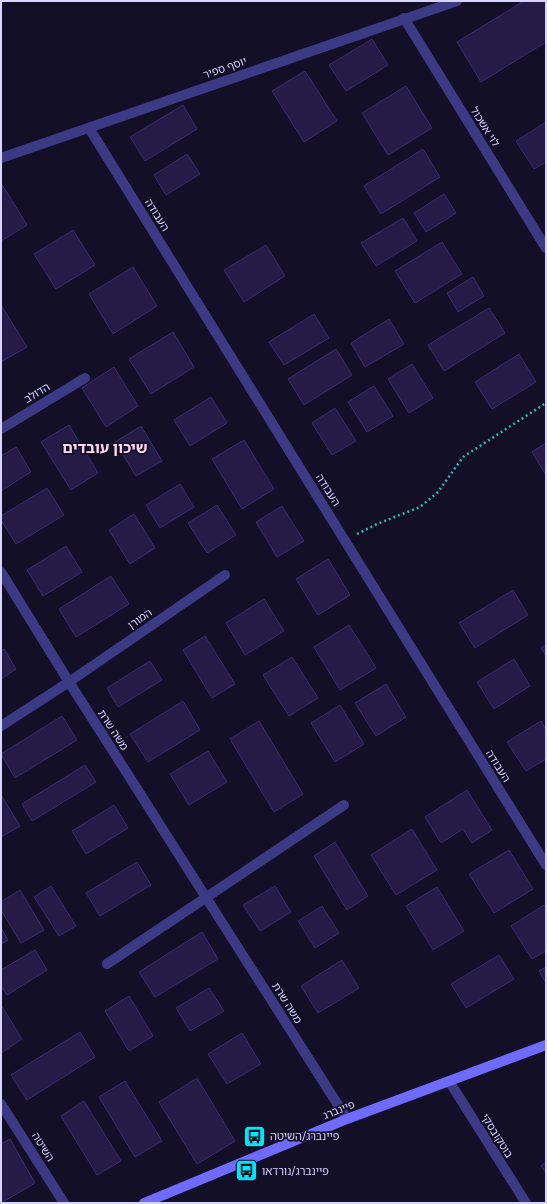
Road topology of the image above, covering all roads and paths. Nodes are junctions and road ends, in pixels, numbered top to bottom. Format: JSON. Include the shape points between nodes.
{"nodes":[{"id":1,"x":457,"y":1,"type":"edge"},
{"id":2,"x":404,"y":18,"type":"junction"},
{"id":3,"x":89,"y":128,"type":"junction"},
{"id":4,"x":1,"y":158,"type":"edge"},
{"id":5,"x":546,"y":248,"type":"edge"},
{"id":6,"x":85,"y":378,"type":"dead end"},
{"id":7,"x":546,"y":403,"type":"edge"},
{"id":8,"x":1,"y":429,"type":"edge"},
{"id":9,"x":345,"y":540,"type":"junction"},
{"id":10,"x":1,"y":572,"type":"edge"},
{"id":11,"x":225,"y":575,"type":"dead end"},
{"id":12,"x":69,"y":682,"type":"junction"},
{"id":13,"x":1,"y":726,"type":"edge"},
{"id":14,"x":344,"y":805,"type":"dead end"},
{"id":15,"x":546,"y":865,"type":"edge"},
{"id":16,"x":207,"y":898,"type":"junction"},
{"id":17,"x":107,"y":964,"type":"dead end"},
{"id":18,"x":546,"y":1045,"type":"edge"},
{"id":19,"x":449,"y":1081,"type":"junction"},
{"id":20,"x":1,"y":1104,"type":"edge"},
{"id":21,"x":347,"y":1119,"type":"junction"},
{"id":22,"x":146,"y":1202,"type":"edge"},
{"id":23,"x":64,"y":1203,"type":"edge"},
{"id":24,"x":526,"y":1203,"type":"edge"}],
"edges":[{"from":1,"to":2,"type":"street","name":"יוסף ספיר"},
{"from":2,"to":3,"type":"street","name":"יוסף ספיר"},
{"from":2,"to":5,"type":"street","name":"לוי אשכול"},
{"from":3,"to":4,"type":"street","name":"יוסף ספיר"},
{"from":3,"to":9,"type":"street","name":"העבודה"},
{"from":6,"to":8,"type":"street","name":"הדולב"},
{"from":7,"to":9,"type":"path","via":[[463,457],[438,492],[420,507]]},
{"from":9,"to":15,"type":"street","name":"העבודה"},
{"from":10,"to":12,"type":"street","name":"משה שרת"},
{"from":11,"to":12,"type":"street","name":"המורן"},
{"from":12,"to":13,"type":"street","name":"המורן"},
{"from":12,"to":16,"type":"street","name":"משה שרת"},
{"from":14,"to":16,"type":"street"},
{"from":16,"to":17,"type":"street"},
{"from":16,"to":21,"type":"street","name":"משה שרת"},
{"from":18,"to":19,"type":"street","name":"פיינברג"},
{"from":19,"to":21,"type":"street","name":"פיינברג"},
{"from":19,"to":24,"type":"street","name":"בוטקובסקי"},
{"from":20,"to":23,"type":"street","name":"השיטה"},
{"from":21,"to":22,"type":"street","name":"פיינברג"}]}
